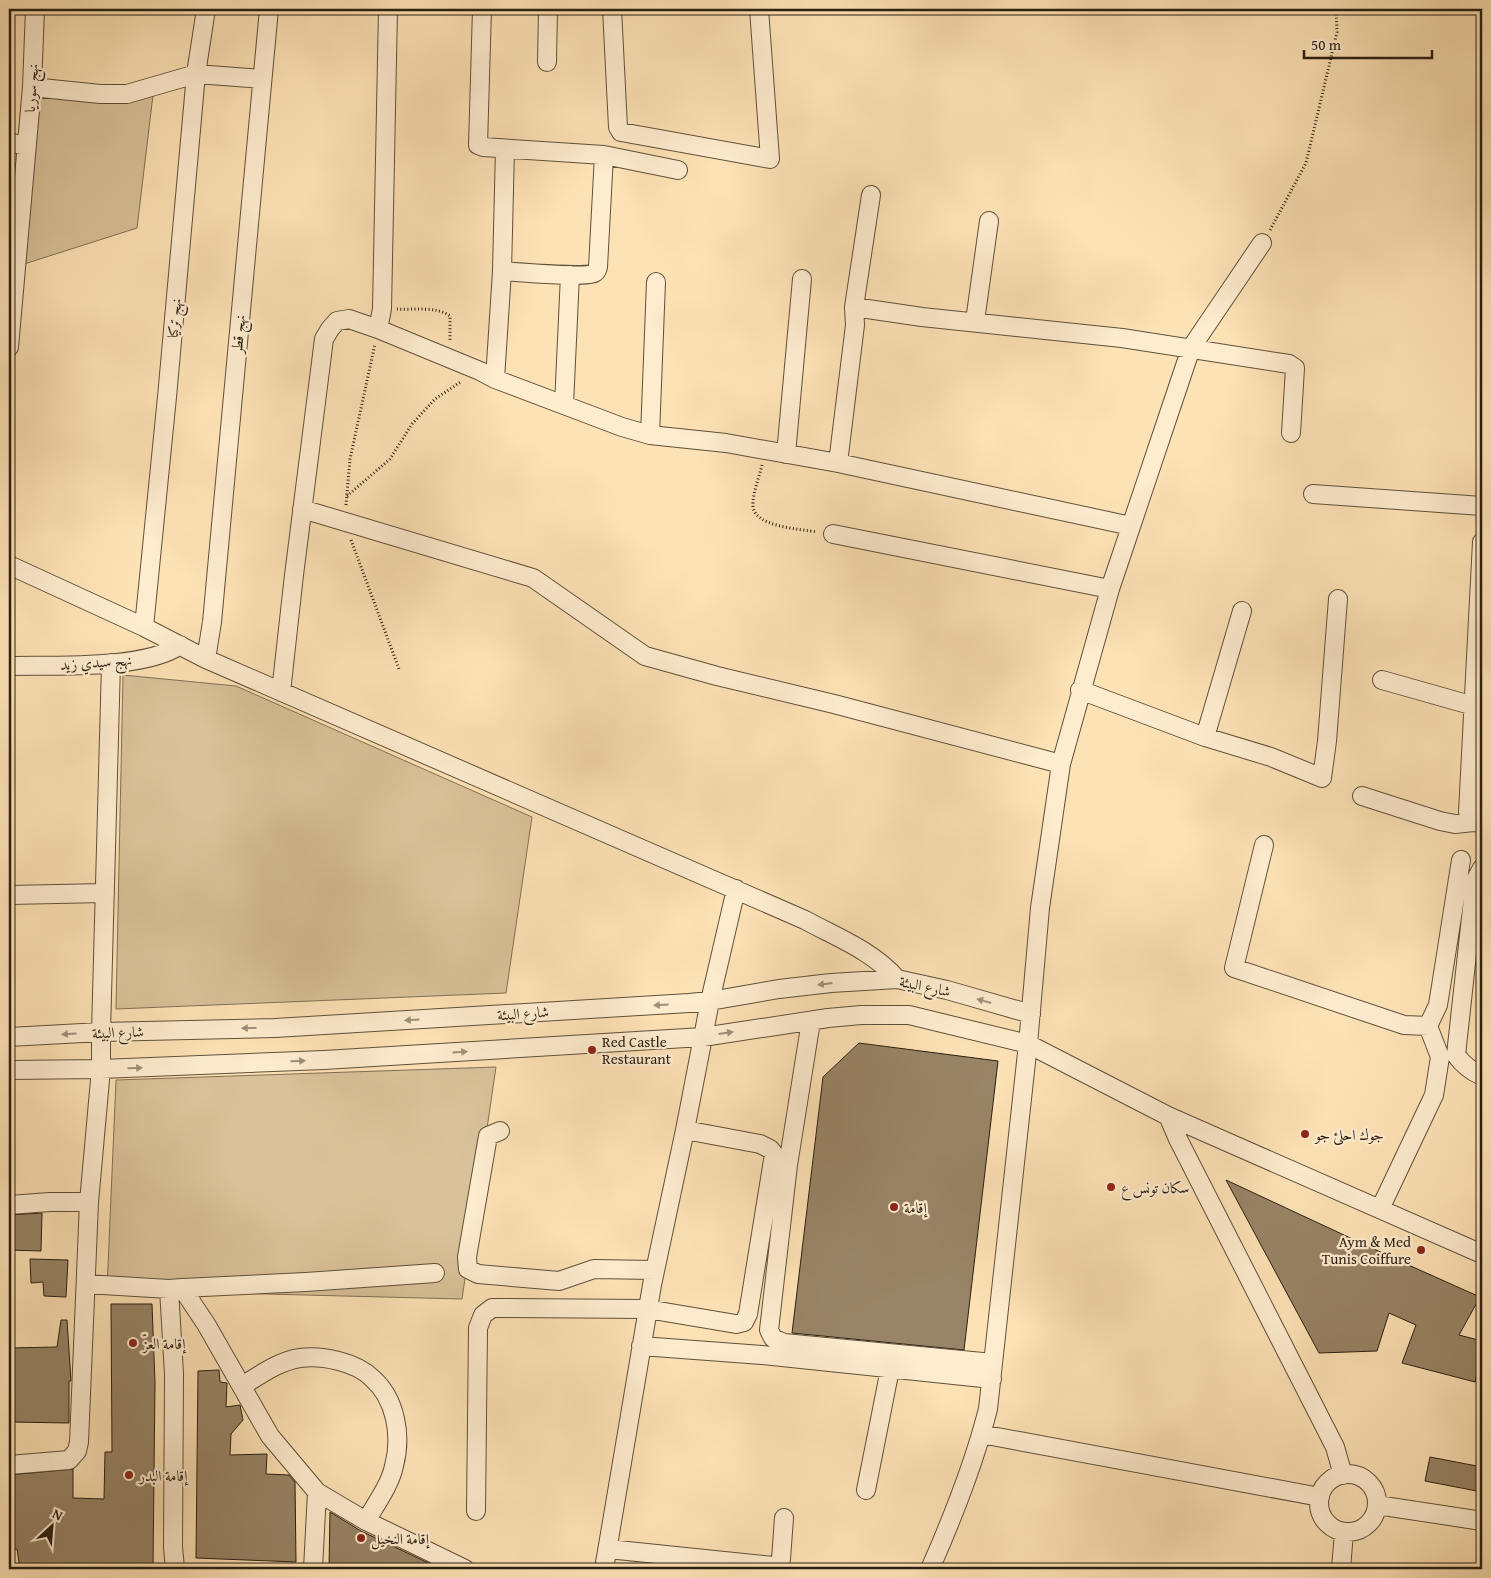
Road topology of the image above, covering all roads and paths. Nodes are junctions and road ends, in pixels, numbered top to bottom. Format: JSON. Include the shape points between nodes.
{"nodes":[{"id":1,"x":35,"y":9,"type":"edge"},
{"id":2,"x":206,"y":9,"type":"edge"},
{"id":3,"x":269,"y":9,"type":"edge"},
{"id":4,"x":388,"y":9,"type":"edge"},
{"id":5,"x":482,"y":9,"type":"edge"},
{"id":6,"x":548,"y":9,"type":"edge"},
{"id":7,"x":612,"y":9,"type":"edge"},
{"id":8,"x":760,"y":9,"type":"edge"},
{"id":9,"x":1336,"y":9,"type":"edge"},
{"id":10,"x":547,"y":62,"type":"dead end"},
{"id":11,"x":196,"y":74,"type":"junction"},
{"id":12,"x":262,"y":79,"type":"junction"},
{"id":13,"x":32,"y":87,"type":"junction"},
{"id":14,"x":9,"y":144,"type":"edge"},
{"id":15,"x":26,"y":145,"type":"junction"},
{"id":16,"x":505,"y":149,"type":"junction"},
{"id":17,"x":604,"y":155,"type":"junction"},
{"id":18,"x":678,"y":170,"type":"dead end"},
{"id":19,"x":871,"y":195,"type":"dead end"},
{"id":20,"x":989,"y":221,"type":"dead end"},
{"id":21,"x":1262,"y":243,"type":"joint"},
{"id":22,"x":502,"y":271,"type":"junction"},
{"id":23,"x":570,"y":275,"type":"junction"},
{"id":24,"x":802,"y":279,"type":"dead end"},
{"id":25,"x":656,"y":282,"type":"dead end"},
{"id":26,"x":854,"y":307,"type":"junction"},
{"id":27,"x":382,"y":309,"type":"junction"},
{"id":28,"x":975,"y":321,"type":"junction"},
{"id":29,"x":378,"y":329,"type":"junction"},
{"id":30,"x":9,"y":346,"type":"edge"},
{"id":31,"x":1191,"y":348,"type":"junction"},
{"id":32,"x":449,"y":358,"type":"junction"},
{"id":33,"x":488,"y":375,"type":"junction"},
{"id":34,"x":564,"y":405,"type":"junction"},
{"id":35,"x":1291,"y":433,"type":"dead end"},
{"id":36,"x":650,"y":435,"type":"junction"},
{"id":37,"x":766,"y":450,"type":"junction"},
{"id":38,"x":786,"y":454,"type":"junction"},
{"id":39,"x":838,"y":463,"type":"junction"},
{"id":40,"x":1313,"y":494,"type":"dead end"},
{"id":41,"x":347,"y":496,"type":"junction"},
{"id":42,"x":1482,"y":506,"type":"edge"},
{"id":43,"x":302,"y":508,"type":"junction"},
{"id":44,"x":344,"y":522,"type":"junction"},
{"id":45,"x":1131,"y":526,"type":"junction"},
{"id":46,"x":833,"y":534,"type":"joint"},
{"id":47,"x":1482,"y":542,"type":"edge"},
{"id":48,"x":9,"y":565,"type":"edge"},
{"id":49,"x":1110,"y":589,"type":"junction"},
{"id":50,"x":1338,"y":599,"type":"dead end"},
{"id":51,"x":1242,"y":611,"type":"dead end"},
{"id":52,"x":144,"y":627,"type":"junction"},
{"id":53,"x":180,"y":646,"type":"junction"},
{"id":54,"x":206,"y":659,"type":"junction"},
{"id":55,"x":111,"y":663,"type":"junction"},
{"id":56,"x":9,"y":666,"type":"edge"},
{"id":57,"x":399,"y":669,"type":"dead end"},
{"id":58,"x":1382,"y":680,"type":"dead end"},
{"id":59,"x":1080,"y":690,"type":"junction"},
{"id":60,"x":281,"y":692,"type":"junction"},
{"id":61,"x":1474,"y":706,"type":"junction"},
{"id":62,"x":1205,"y":738,"type":"junction"},
{"id":63,"x":1061,"y":764,"type":"junction"},
{"id":64,"x":1362,"y":796,"type":"dead end"},
{"id":65,"x":1477,"y":822,"type":"edge"},
{"id":66,"x":1264,"y":845,"type":"dead end"},
{"id":67,"x":1461,"y":860,"type":"dead end"},
{"id":68,"x":1482,"y":868,"type":"edge"},
{"id":69,"x":736,"y":889,"type":"junction"},
{"id":70,"x":105,"y":893,"type":"junction"},
{"id":71,"x":9,"y":896,"type":"edge"},
{"id":72,"x":897,"y":979,"type":"junction"},
{"id":73,"x":710,"y":1001,"type":"junction"},
{"id":74,"x":1031,"y":1014,"type":"junction"},
{"id":75,"x":811,"y":1021,"type":"junction"},
{"id":76,"x":1428,"y":1026,"type":"junction"},
{"id":77,"x":101,"y":1032,"type":"junction"},
{"id":78,"x":9,"y":1037,"type":"edge"},
{"id":79,"x":703,"y":1037,"type":"junction"},
{"id":80,"x":1028,"y":1044,"type":"junction"},
{"id":81,"x":101,"y":1069,"type":"junction"},
{"id":82,"x":9,"y":1070,"type":"edge"},
{"id":83,"x":1482,"y":1076,"type":"edge"},
{"id":84,"x":1168,"y":1116,"type":"junction"},
{"id":85,"x":685,"y":1130,"type":"junction"},
{"id":86,"x":500,"y":1131,"type":"dead end"},
{"id":87,"x":89,"y":1202,"type":"junction"},
{"id":88,"x":9,"y":1204,"type":"edge"},
{"id":89,"x":1380,"y":1209,"type":"junction"},
{"id":90,"x":1482,"y":1254,"type":"edge"},
{"id":91,"x":654,"y":1270,"type":"junction"},
{"id":92,"x":435,"y":1273,"type":"dead end"},
{"id":93,"x":86,"y":1284,"type":"junction"},
{"id":94,"x":175,"y":1288,"type":"junction"},
{"id":95,"x":647,"y":1309,"type":"junction"},
{"id":96,"x":641,"y":1346,"type":"junction"},
{"id":97,"x":890,"y":1369,"type":"junction"},
{"id":98,"x":992,"y":1371,"type":"junction"},
{"id":99,"x":242,"y":1386,"type":"junction"},
{"id":100,"x":981,"y":1434,"type":"junction"},
{"id":101,"x":9,"y":1465,"type":"edge"},
{"id":102,"x":1343,"y":1475,"type":"junction"},
{"id":103,"x":866,"y":1490,"type":"dead end"},
{"id":104,"x":317,"y":1492,"type":"junction"},
{"id":105,"x":1320,"y":1497,"type":"junction"},
{"id":106,"x":1377,"y":1505,"type":"junction"},
{"id":107,"x":476,"y":1511,"type":"dead end"},
{"id":108,"x":784,"y":1518,"type":"dead end"},
{"id":109,"x":366,"y":1521,"type":"junction"},
{"id":110,"x":1482,"y":1521,"type":"edge"},
{"id":111,"x":1344,"y":1532,"type":"junction"},
{"id":112,"x":608,"y":1549,"type":"junction"},
{"id":113,"x":175,"y":1569,"type":"edge"},
{"id":114,"x":313,"y":1569,"type":"edge"},
{"id":115,"x":465,"y":1569,"type":"edge"},
{"id":116,"x":604,"y":1569,"type":"edge"},
{"id":117,"x":930,"y":1569,"type":"edge"},
{"id":118,"x":1341,"y":1569,"type":"edge"}],
"edges":[{"from":1,"to":13,"type":"street","name":"نهج سوريا"},
{"from":2,"to":11,"type":"street","name":"نهج تركيا"},
{"from":3,"to":12,"type":"street","name":"نهج قطر"},
{"from":4,"to":27,"type":"street"},
{"from":5,"to":16,"type":"street","via":[[478,143],[483,148]]},
{"from":6,"to":10,"type":"street"},
{"from":7,"to":8,"type":"street","via":[[618,127],[621,132],[770,159]]},
{"from":9,"to":21,"type":"path","via":[[1338,32],[1306,163]]},
{"from":11,"to":12,"type":"street"},
{"from":11,"to":13,"type":"street","via":[[127,94]]},
{"from":11,"to":52,"type":"street","name":"نهج تركيا"},
{"from":12,"to":54,"type":"street","name":"نهج قطر","via":[[213,613]]},
{"from":13,"to":15,"type":"street","name":"نهج سوريا"},
{"from":14,"to":15,"type":"street"},
{"from":15,"to":30,"type":"street","name":"نهج سوريا"},
{"from":16,"to":17,"type":"street"},
{"from":16,"to":22,"type":"street"},
{"from":17,"to":18,"type":"street"},
{"from":17,"to":23,"type":"street","via":[[598,267],[593,274]]},
{"from":19,"to":26,"type":"street"},
{"from":20,"to":28,"type":"street"},
{"from":21,"to":31,"type":"street"},
{"from":22,"to":23,"type":"street"},
{"from":22,"to":33,"type":"street"},
{"from":23,"to":34,"type":"street"},
{"from":24,"to":38,"type":"street"},
{"from":25,"to":36,"type":"street"},
{"from":26,"to":28,"type":"street"},
{"from":26,"to":39,"type":"street","via":[[855,325]]},
{"from":27,"to":29,"type":"street"},
{"from":27,"to":32,"type":"path","via":[[439,311],[450,316]]},
{"from":28,"to":31,"type":"street"},
{"from":29,"to":32,"type":"street"},
{"from":29,"to":41,"type":"path","via":[[352,450]]},
{"from":29,"to":43,"type":"street","via":[[350,319],[337,321],[324,339]]},
{"from":31,"to":35,"type":"street","via":[[1289,364],[1295,368]]},
{"from":31,"to":45,"type":"street"},
{"from":32,"to":33,"type":"street"},
{"from":33,"to":34,"type":"street"},
{"from":33,"to":41,"type":"path","via":[[435,399],[412,424],[390,458]]},
{"from":34,"to":36,"type":"street"},
{"from":36,"to":37,"type":"street"},
{"from":37,"to":38,"type":"street"},
{"from":37,"to":46,"type":"path","via":[[752,506],[757,517],[769,524]]},
{"from":38,"to":39,"type":"street"},
{"from":39,"to":45,"type":"street"},
{"from":40,"to":42,"type":"street"},
{"from":41,"to":44,"type":"path"},
{"from":43,"to":44,"type":"street"},
{"from":43,"to":60,"type":"street"},
{"from":44,"to":57,"type":"path"},
{"from":44,"to":63,"type":"street","via":[[533,578],[645,656]]},
{"from":45,"to":49,"type":"street"},
{"from":46,"to":49,"type":"street"},
{"from":47,"to":61,"type":"street"},
{"from":48,"to":52,"type":"street"},
{"from":49,"to":59,"type":"street"},
{"from":50,"to":62,"type":"street","via":[[1322,778],[1271,757]]},
{"from":51,"to":62,"type":"street"},
{"from":52,"to":53,"type":"street"},
{"from":53,"to":54,"type":"street"},
{"from":53,"to":55,"type":"street","name":"نهج سيدي زيد","via":[[156,657]]},
{"from":54,"to":60,"type":"street"},
{"from":55,"to":56,"type":"street","name":"نهج سيدي زيد"},
{"from":55,"to":70,"type":"street"},
{"from":58,"to":61,"type":"street"},
{"from":59,"to":62,"type":"street"},
{"from":59,"to":63,"type":"street"},
{"from":60,"to":69,"type":"street"},
{"from":61,"to":65,"type":"street","via":[[1468,812]]},
{"from":63,"to":74,"type":"street","via":[[1040,908]]},
{"from":64,"to":65,"type":"street","via":[[1440,821],[1455,824]]},
{"from":66,"to":76,"type":"street","via":[[1234,968],[1404,1025]]},
{"from":67,"to":76,"type":"street","via":[[1438,1005]]},
{"from":68,"to":83,"type":"street","via":[[1475,881],[1456,1055],[1473,1072]]},
{"from":69,"to":72,"type":"street","via":[[860,949]]},
{"from":69,"to":73,"type":"street"},
{"from":70,"to":71,"type":"street"},
{"from":70,"to":77,"type":"street"},
{"from":72,"to":73,"type":"street","name":"شارع البيئة","one_way":true,"via":[[779,989]]},
{"from":74,"to":72,"type":"street","name":"شارع البيئة","one_way":true},
{"from":73,"to":77,"type":"street","name":"شارع البيئة","one_way":true,"via":[[275,1028]]},
{"from":73,"to":79,"type":"street"},
{"from":74,"to":80,"type":"street"},
{"from":79,"to":75,"type":"street","one_way":true},
{"from":75,"to":80,"type":"street","via":[[861,1015],[909,1015]]},
{"from":75,"to":98,"type":"street","via":[[788,1166],[769,1330],[773,1338],[784,1343]]},
{"from":76,"to":89,"type":"street","via":[[1440,1058],[1434,1095]]},
{"from":77,"to":78,"type":"street","name":"شارع البيئة","one_way":true},
{"from":77,"to":81,"type":"street"},
{"from":81,"to":79,"type":"street","one_way":true,"via":[[324,1060]]},
{"from":79,"to":85,"type":"street"},
{"from":80,"to":84,"type":"street"},
{"from":80,"to":98,"type":"street"},
{"from":81,"to":82,"type":"street"},
{"from":81,"to":87,"type":"street"},
{"from":84,"to":89,"type":"street"},
{"from":84,"to":102,"type":"street","via":[[1335,1448]]},
{"from":85,"to":91,"type":"street"},
{"from":85,"to":95,"type":"street","via":[[760,1144],[774,1154],[748,1314],[744,1322],[736,1324]]},
{"from":86,"to":91,"type":"street","via":[[488,1136],[467,1257],[468,1269],[478,1274],[559,1281],[594,1268]]},
{"from":87,"to":88,"type":"street"},
{"from":87,"to":93,"type":"street"},
{"from":89,"to":90,"type":"street"},
{"from":91,"to":95,"type":"street"},
{"from":92,"to":94,"type":"street"},
{"from":93,"to":94,"type":"street"},
{"from":93,"to":101,"type":"street","via":[[77,1451],[69,1460]]},
{"from":94,"to":99,"type":"street"},
{"from":94,"to":113,"type":"street"},
{"from":95,"to":96,"type":"street"},
{"from":95,"to":107,"type":"street","via":[[492,1308],[483,1315],[478,1328]]},
{"from":96,"to":97,"type":"street"},
{"from":96,"to":112,"type":"street"},
{"from":97,"to":98,"type":"street"},
{"from":97,"to":103,"type":"street"},
{"from":98,"to":100,"type":"street","via":[[988,1409]]},
{"from":99,"to":104,"type":"street","via":[[270,1436]]},
{"from":99,"to":109,"type":"street","via":[[270,1368],[300,1358],[348,1363],[372,1377],[387,1397],[397,1424],[397,1446],[394,1467]]},
{"from":100,"to":105,"type":"street"},
{"from":100,"to":117,"type":"street","via":[[951,1521]]},
{"from":102,"to":105,"type":"street","via":[[1328,1482]]},
{"from":102,"to":106,"type":"street","via":[[1360,1477],[1367,1482],[1373,1488]]},
{"from":104,"to":109,"type":"street"},
{"from":104,"to":114,"type":"street"},
{"from":105,"to":111,"type":"street","via":[[1322,1516],[1328,1524]]},
{"from":106,"to":110,"type":"street"},
{"from":106,"to":111,"type":"street","via":[[1375,1514],[1363,1528]]},
{"from":108,"to":112,"type":"street","via":[[781,1559],[773,1566]]},
{"from":109,"to":115,"type":"street"},
{"from":111,"to":118,"type":"street"},
{"from":112,"to":116,"type":"street"}]}
